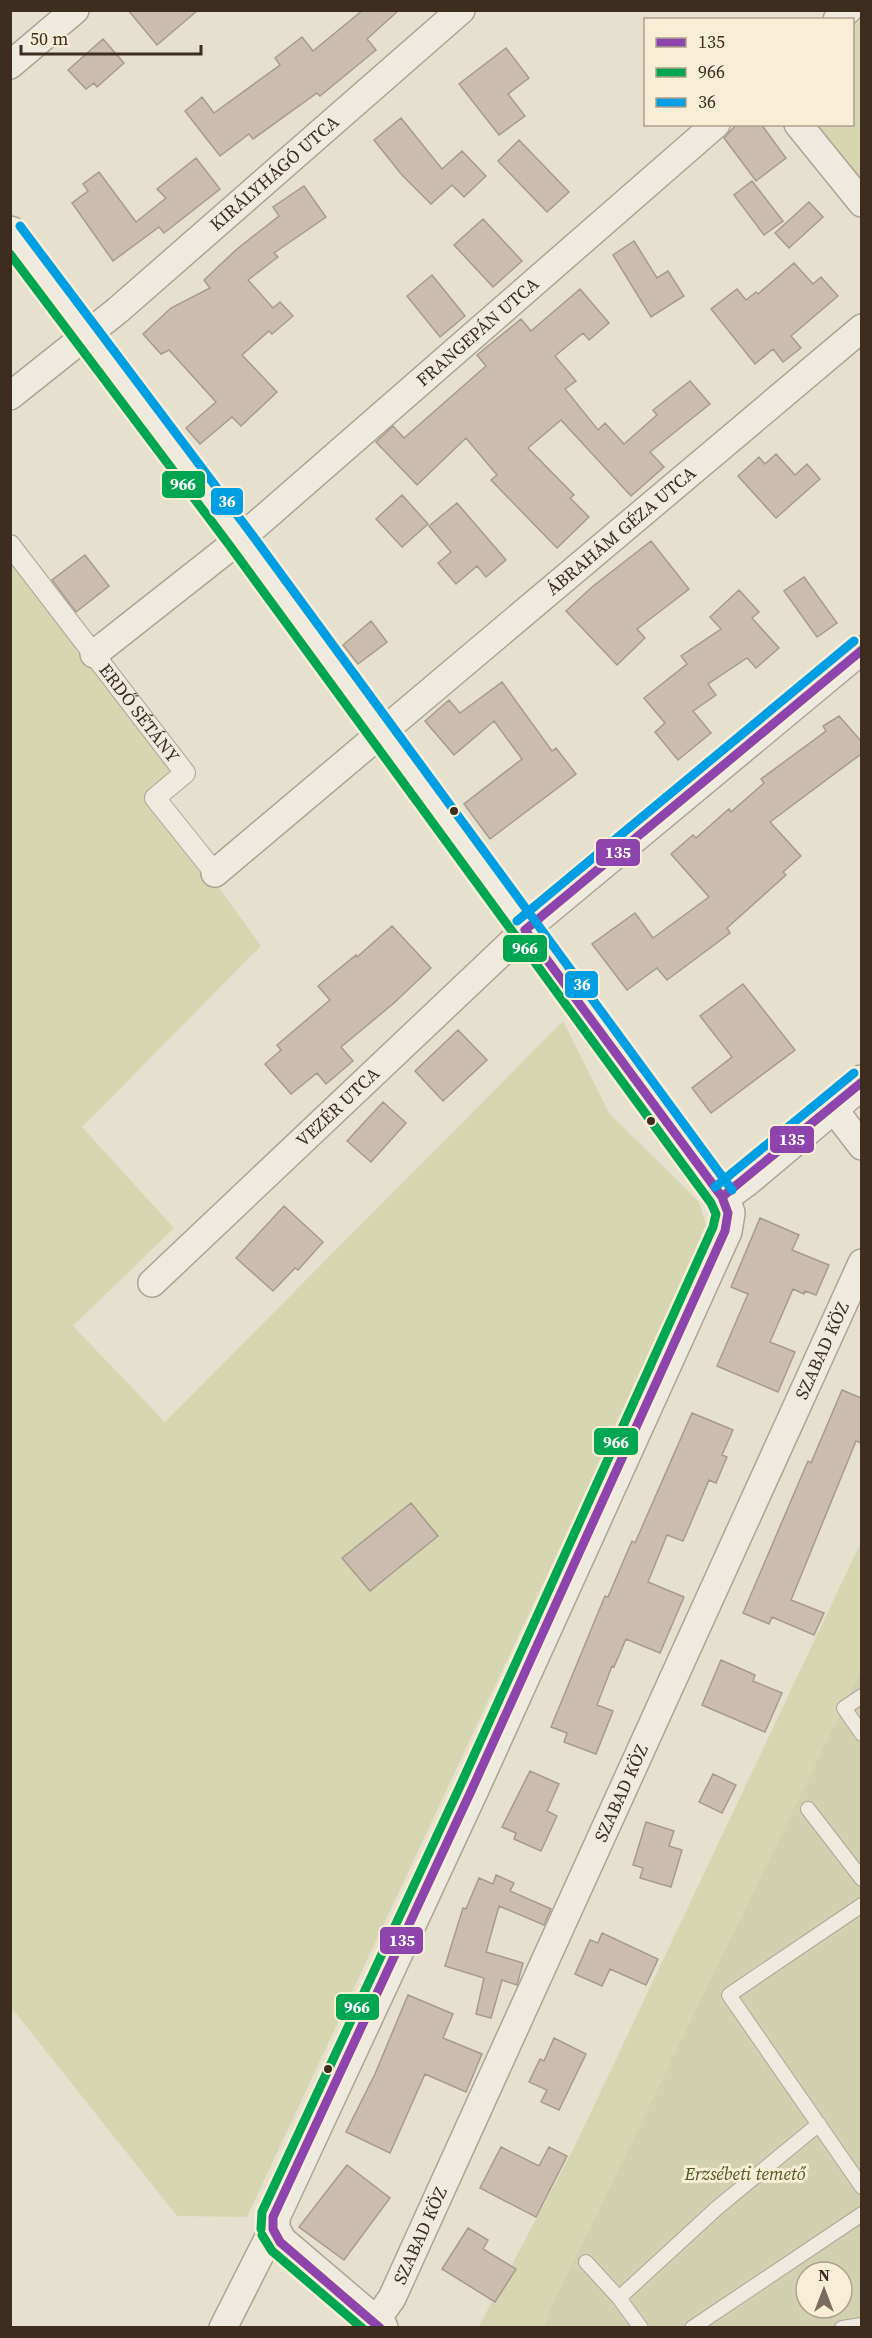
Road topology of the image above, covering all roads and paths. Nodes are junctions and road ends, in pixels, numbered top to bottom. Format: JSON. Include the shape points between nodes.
{"nodes":[{"id":1,"x":75,"y":10,"type":"edge"},
{"id":2,"x":461,"y":10,"type":"edge"},
{"id":3,"x":10,"y":65,"type":"edge"},
{"id":4,"x":714,"y":126,"type":"edge"},
{"id":5,"x":800,"y":126,"type":"edge"},
{"id":6,"x":861,"y":203,"type":"edge"},
{"id":7,"x":10,"y":233,"type":"edge"},
{"id":8,"x":861,"y":328,"type":"edge"},
{"id":9,"x":87,"y":334,"type":"junction"},
{"id":10,"x":10,"y":396,"type":"edge"},
{"id":11,"x":240,"y":539,"type":"junction"},
{"id":12,"x":10,"y":545,"type":"edge"},
{"id":13,"x":861,"y":650,"type":"edge"},
{"id":14,"x":94,"y":654,"type":"junction"},
{"id":15,"x":381,"y":733,"type":"junction"},
{"id":16,"x":215,"y":873,"type":"joint"},
{"id":17,"x":525,"y":930,"type":"junction"},
{"id":18,"x":861,"y":1082,"type":"edge"},
{"id":19,"x":832,"y":1107,"type":"junction"},
{"id":20,"x":861,"y":1146,"type":"edge"},
{"id":21,"x":722,"y":1197,"type":"junction"},
{"id":22,"x":861,"y":1263,"type":"edge"},
{"id":23,"x":152,"y":1283,"type":"dead end"},
{"id":24,"x":861,"y":1696,"type":"edge"},
{"id":25,"x":861,"y":1734,"type":"edge"},
{"id":26,"x":808,"y":1809,"type":"dead end"},
{"id":27,"x":861,"y":1879,"type":"edge"},
{"id":28,"x":861,"y":1905,"type":"edge"},
{"id":29,"x":819,"y":2124,"type":"junction"},
{"id":30,"x":861,"y":2187,"type":"edge"},
{"id":31,"x":861,"y":2214,"type":"edge"},
{"id":32,"x":273,"y":2229,"type":"junction"},
{"id":33,"x":586,"y":2262,"type":"dead end"},
{"id":34,"x":619,"y":2298,"type":"junction"},
{"id":35,"x":378,"y":2325,"type":"edge"},
{"id":36,"x":861,"y":2325,"type":"edge"},
{"id":37,"x":223,"y":2328,"type":"edge"},
{"id":38,"x":641,"y":2328,"type":"edge"},
{"id":39,"x":692,"y":2328,"type":"edge"},
{"id":40,"x":842,"y":2328,"type":"edge"}],
"edges":[{"from":1,"to":3,"type":"street"},
{"from":2,"to":9,"type":"street","name":"KIRÁLYHÁGÓ UTCA"},
{"from":4,"to":11,"type":"street","name":"FRANGEPÁN UTCA"},
{"from":5,"to":6,"type":"street"},
{"from":7,"to":9,"type":"street"},
{"from":8,"to":15,"type":"street","name":"ÁBRAHÁM GÉZA UTCA"},
{"from":9,"to":10,"type":"street","name":"KIRÁLYHÁGÓ UTCA"},
{"from":9,"to":11,"type":"street"},
{"from":11,"to":14,"type":"street","name":"FRANGEPÁN UTCA"},
{"from":11,"to":15,"type":"street"},
{"from":12,"to":14,"type":"street","name":"ERDŐ SÉTÁNY"},
{"from":13,"to":17,"type":"street","name":"VEZÉR UTCA"},
{"from":14,"to":16,"type":"street","name":"ERDŐ SÉTÁNY","via":[[185,773],[155,798]]},
{"from":15,"to":16,"type":"street","name":"ÁBRAHÁM GÉZA UTCA"},
{"from":15,"to":17,"type":"street"},
{"from":17,"to":21,"type":"street"},
{"from":17,"to":23,"type":"street","name":"VEZÉR UTCA"},
{"from":18,"to":19,"type":"street"},
{"from":19,"to":20,"type":"street"},
{"from":19,"to":21,"type":"street"},
{"from":21,"to":32,"type":"street","via":[[728,1213],[725,1231],[273,2217]]},
{"from":22,"to":35,"type":"street","name":"SZABAD KÖZ"},
{"from":24,"to":25,"type":"lane","via":[[844,1708]]},
{"from":26,"to":27,"type":"lane"},
{"from":28,"to":29,"type":"lane","via":[[729,1995]]},
{"from":29,"to":30,"type":"lane"},
{"from":29,"to":34,"type":"lane","via":[[717,2208]]},
{"from":31,"to":39,"type":"lane"},
{"from":32,"to":35,"type":"street","via":[[280,2242]]},
{"from":32,"to":37,"type":"street"},
{"from":33,"to":34,"type":"lane"},
{"from":34,"to":38,"type":"lane"},
{"from":36,"to":40,"type":"lane"}]}
